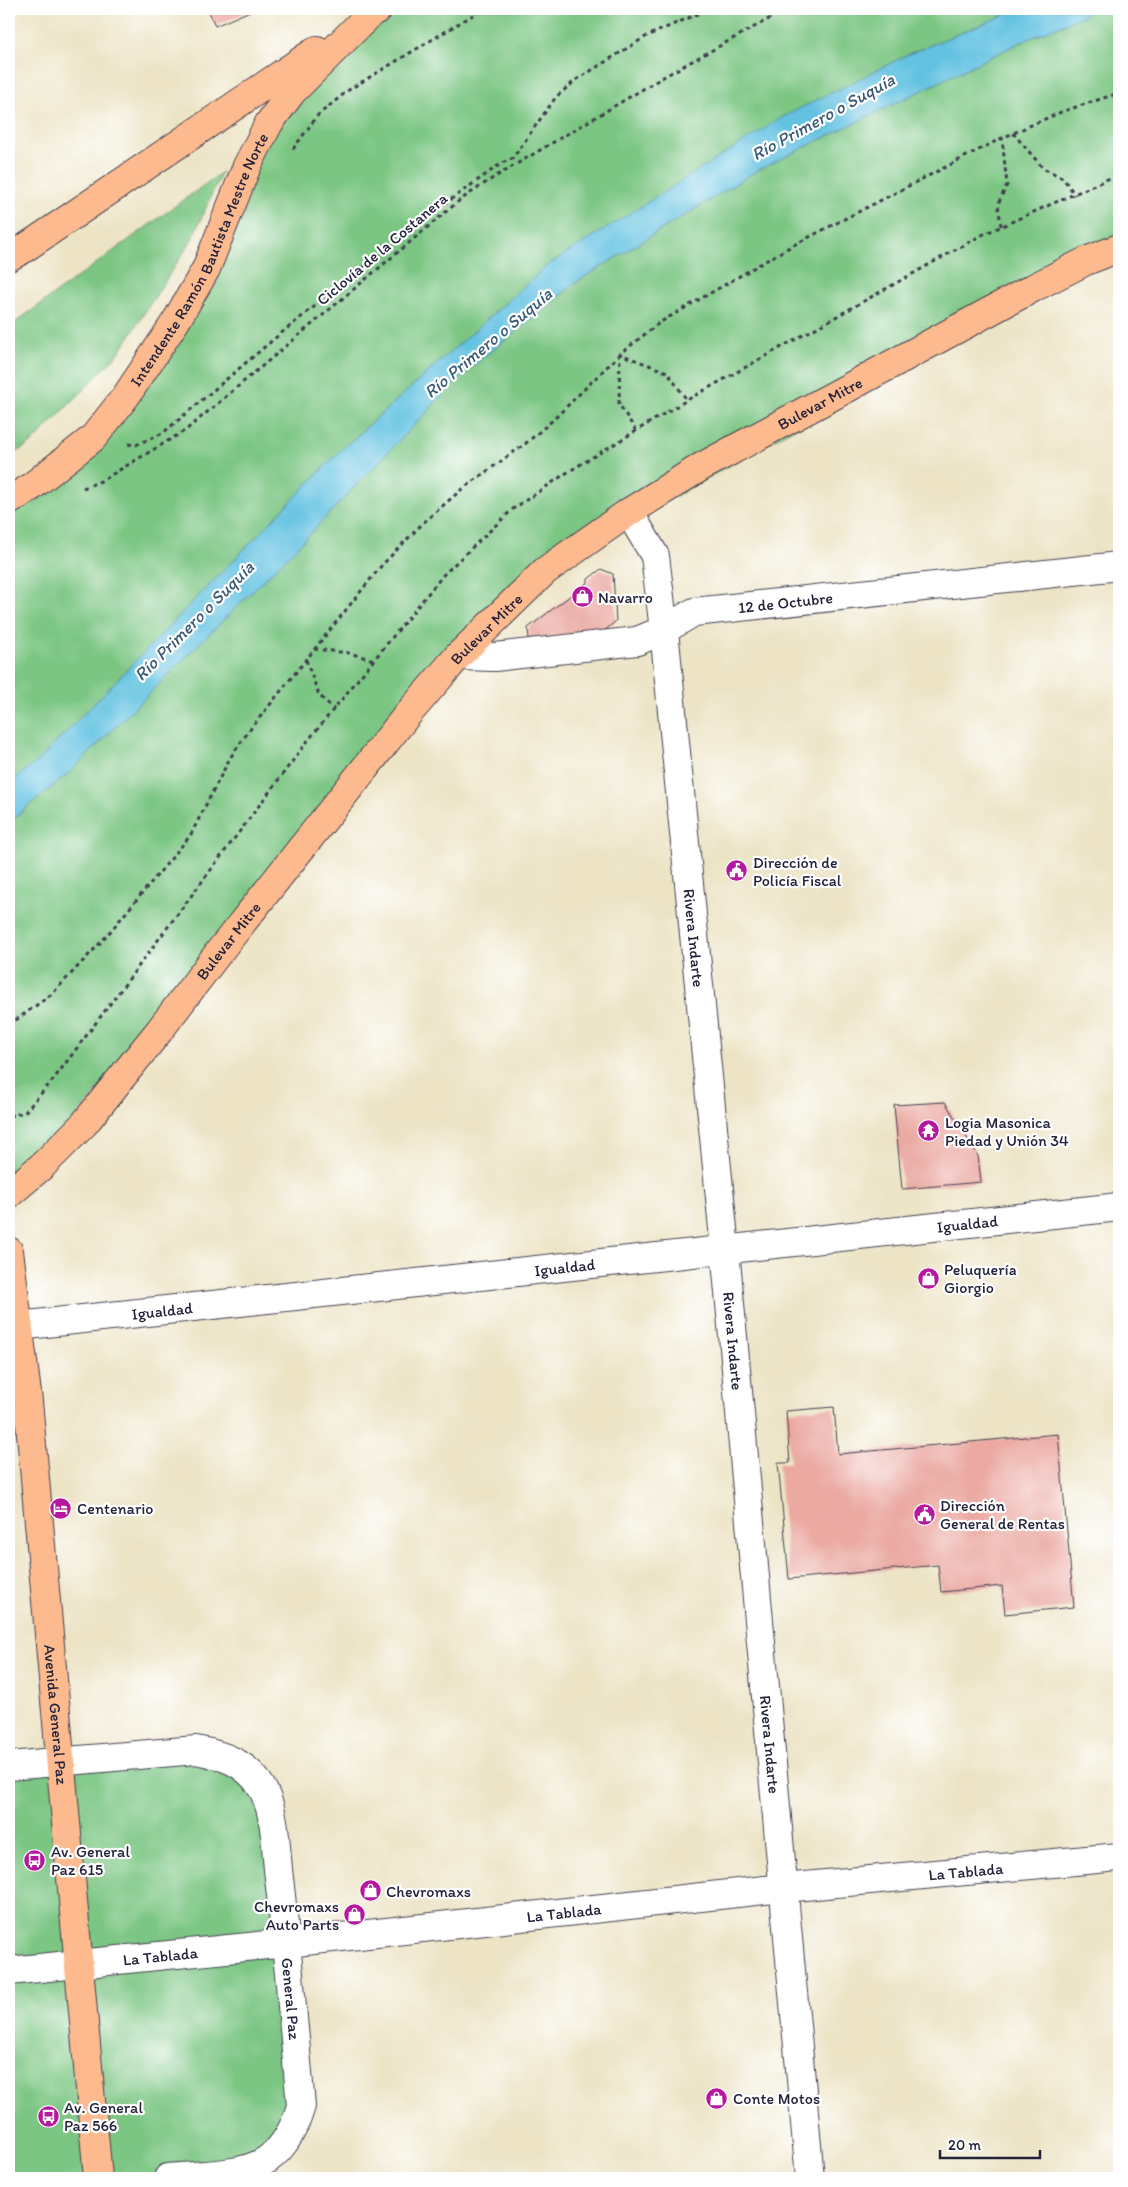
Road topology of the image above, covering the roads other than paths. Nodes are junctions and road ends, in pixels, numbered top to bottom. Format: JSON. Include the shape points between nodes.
{"nodes":[{"id":1,"x":375,"y":11,"type":"edge"},
{"id":2,"x":1119,"y":248,"type":"edge"},
{"id":3,"x":9,"y":258,"type":"edge"},
{"id":4,"x":9,"y":501,"type":"edge"},
{"id":5,"x":628,"y":512,"type":"junction"},
{"id":6,"x":1119,"y":566,"type":"edge"},
{"id":7,"x":664,"y":630,"type":"junction"},
{"id":8,"x":458,"y":656,"type":"junction"},
{"id":9,"x":9,"y":1194,"type":"edge"},
{"id":10,"x":1119,"y":1208,"type":"edge"},
{"id":11,"x":725,"y":1249,"type":"junction"},
{"id":12,"x":9,"y":1251,"type":"edge"},
{"id":13,"x":14,"y":1327,"type":"edge"},
{"id":14,"x":61,"y":1760,"type":"junction"},
{"id":15,"x":9,"y":1766,"type":"edge"},
{"id":16,"x":1119,"y":1857,"type":"edge"},
{"id":17,"x":783,"y":1888,"type":"junction"},
{"id":18,"x":287,"y":1943,"type":"junction"},
{"id":19,"x":80,"y":1963,"type":"junction"},
{"id":20,"x":9,"y":1971,"type":"edge"},
{"id":21,"x":98,"y":2178,"type":"edge"},
{"id":22,"x":168,"y":2178,"type":"edge"},
{"id":23,"x":810,"y":2178,"type":"edge"}],
"edges":[{"from":1,"to":3,"type":"main road"},
{"from":1,"to":4,"type":"main road","name":"Intendente Ramón Bautista Mestre Norte","via":[[292,92],[269,123],[247,166],[206,269],[126,396],[93,438]]},
{"from":2,"to":5,"type":"main road","name":"Bulevar Mitre","via":[[1086,261],[942,336],[701,467]]},
{"from":5,"to":7,"type":"street","name":"Rivera Indarte","via":[[655,556]]},
{"from":5,"to":8,"type":"main road","name":"Bulevar Mitre","via":[[545,571]]},
{"from":6,"to":7,"type":"street","name":"12 de Octubre","via":[[694,612]]},
{"from":7,"to":8,"type":"street","name":"12 de Octubre","via":[[636,641],[495,656]]},
{"from":7,"to":11,"type":"street","name":"Rivera Indarte"},
{"from":8,"to":9,"type":"main road","name":"Bulevar Mitre","via":[[402,722],[84,1124]]},
{"from":10,"to":11,"type":"street","name":"Igualdad"},
{"from":11,"to":13,"type":"street","name":"Igualdad"},
{"from":11,"to":17,"type":"street","name":"Rivera Indarte"},
{"from":12,"to":13,"type":"main road","name":"Avenida General Paz"},
{"from":13,"to":14,"type":"main road","name":"Avenida General Paz"},
{"from":14,"to":15,"type":"street"},
{"from":14,"to":18,"type":"street","name":"General Paz","via":[[196,1750],[223,1755],[245,1767],[260,1786],[271,1810]]},
{"from":14,"to":19,"type":"main road","name":"Avenida General Paz"},
{"from":16,"to":17,"type":"street","name":"La Tablada"},
{"from":17,"to":18,"type":"street","name":"La Tablada"},
{"from":17,"to":23,"type":"street","name":"Rivera Indarte"},
{"from":18,"to":19,"type":"street","name":"La Tablada"},
{"from":18,"to":22,"type":"street","name":"General Paz","via":[[301,2106],[294,2128],[284,2146],[269,2160],[246,2170]]},
{"from":19,"to":20,"type":"street","name":"La Tablada"},
{"from":19,"to":21,"type":"main road","name":"Avenida General Paz"}]}
